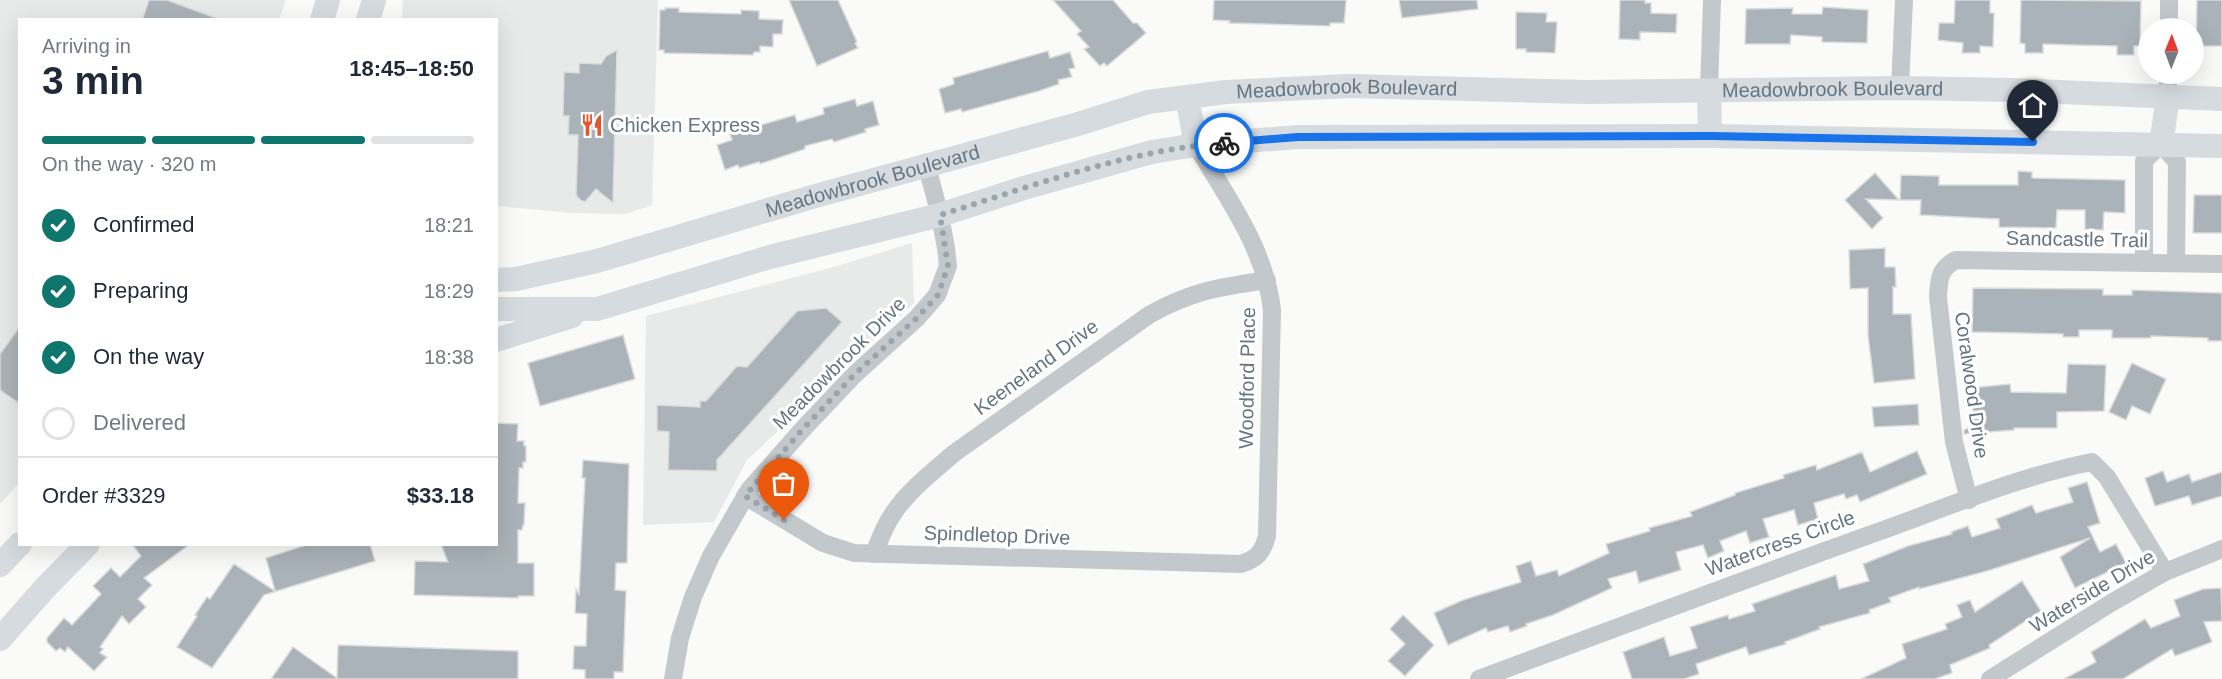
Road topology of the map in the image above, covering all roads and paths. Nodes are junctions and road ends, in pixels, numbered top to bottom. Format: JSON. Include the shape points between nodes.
{"nodes":[{"id":1,"x":328,"y":0,"type":"edge"},
{"id":2,"x":374,"y":0,"type":"edge"},
{"id":3,"x":1712,"y":0,"type":"edge"},
{"id":4,"x":1904,"y":0,"type":"edge"},
{"id":5,"x":2169,"y":0,"type":"edge"},
{"id":6,"x":323,"y":18,"type":"edge"},
{"id":7,"x":369,"y":18,"type":"edge"},
{"id":8,"x":2169,"y":18,"type":"edge"},
{"id":9,"x":2168,"y":85,"type":"edge"},
{"id":10,"x":1900,"y":88,"type":"junction"},
{"id":11,"x":1709,"y":91,"type":"junction"},
{"id":12,"x":1187,"y":97,"type":"junction"},
{"id":13,"x":2222,"y":99,"type":"edge"},
{"id":14,"x":1710,"y":136,"type":"junction"},
{"id":15,"x":2161,"y":144,"type":"junction"},
{"id":16,"x":1196,"y":145,"type":"junction"},
{"id":17,"x":2222,"y":146,"type":"edge"},
{"id":18,"x":927,"y":167,"type":"junction"},
{"id":19,"x":940,"y":215,"type":"junction"},
{"id":20,"x":2144,"y":263,"type":"junction"},
{"id":21,"x":2176,"y":263,"type":"junction"},
{"id":22,"x":2222,"y":264,"type":"edge"},
{"id":23,"x":1940,"y":276,"type":"joint"},
{"id":24,"x":498,"y":280,"type":"edge"},
{"id":25,"x":1267,"y":280,"type":"junction"},
{"id":26,"x":498,"y":309,"type":"edge"},
{"id":27,"x":597,"y":309,"type":"junction"},
{"id":28,"x":498,"y":339,"type":"edge"},
{"id":29,"x":745,"y":496,"type":"junction"},
{"id":30,"x":1969,"y":500,"type":"junction"},
{"id":31,"x":18,"y":546,"type":"edge"},
{"id":32,"x":86,"y":546,"type":"edge"},
{"id":33,"x":2222,"y":549,"type":"edge"},
{"id":34,"x":874,"y":554,"type":"junction"},
{"id":35,"x":1259,"y":555,"type":"joint"},
{"id":36,"x":0,"y":565,"type":"edge"},
{"id":37,"x":2165,"y":572,"type":"junction"},
{"id":38,"x":4,"y":627,"type":"edge"},
{"id":39,"x":673,"y":679,"type":"edge"},
{"id":40,"x":1479,"y":679,"type":"edge"},
{"id":41,"x":1990,"y":679,"type":"edge"}],
"edges":[{"from":1,"to":6,"type":"main road"},
{"from":2,"to":7,"type":"main road"},
{"from":3,"to":11,"type":"street"},
{"from":4,"to":10,"type":"street"},
{"from":5,"to":8,"type":"street"},
{"from":9,"to":10,"type":"main road","name":"Meadowbrook Boulevard","via":[[2013,90]]},
{"from":9,"to":13,"type":"main road","name":"Meadowbrook Boulevard"},
{"from":9,"to":15,"type":"main road"},
{"from":10,"to":11,"type":"main road","name":"Meadowbrook Boulevard"},
{"from":11,"to":12,"type":"main road","name":"Meadowbrook Boulevard","via":[[1349,86]]},
{"from":11,"to":14,"type":"main road"},
{"from":12,"to":16,"type":"main road"},
{"from":12,"to":18,"type":"main road","name":"Meadowbrook Boulevard","via":[[1148,102]]},
{"from":14,"to":15,"type":"main road"},
{"from":14,"to":16,"type":"main road","via":[[1298,137]]},
{"from":15,"to":17,"type":"main road"},
{"from":15,"to":20,"type":"street","via":[[2144,161]]},
{"from":15,"to":21,"type":"street","via":[[2177,162]]},
{"from":16,"to":19,"type":"main road","via":[[1152,152]]},
{"from":16,"to":25,"type":"street","name":"Woodford Place","via":[[1242,221]]},
{"from":18,"to":19,"type":"street","name":"Meadowbrook Drive"},
{"from":18,"to":24,"type":"main road","name":"Meadowbrook Boulevard","via":[[597,261]]},
{"from":19,"to":27,"type":"main road","via":[[770,257]]},
{"from":19,"to":29,"type":"street","name":"Meadowbrook Drive","via":[[948,266],[938,295],[854,375]]},
{"from":20,"to":21,"type":"street","name":"Sandcastle Trail"},
{"from":20,"to":23,"type":"street","name":"Sandcastle Trail","via":[[1956,260],[1947,264]]},
{"from":21,"to":22,"type":"street","name":"Sandcastle Trail"},
{"from":23,"to":30,"type":"street","name":"Coralwood Drive","via":[[1938,297],[1954,442]]},
{"from":25,"to":34,"type":"street","name":"Keeneland Drive","via":[[1192,293],[1149,315],[936,469],[895,510]]},
{"from":25,"to":35,"type":"street","name":"Woodford Place","via":[[1272,310],[1267,536]]},
{"from":26,"to":27,"type":"main road"},
{"from":27,"to":28,"type":"main road"},
{"from":29,"to":34,"type":"street","name":"Spindletop Drive","via":[[823,543],[854,553]]},
{"from":29,"to":39,"type":"street","name":"Meadowbrook Drive","via":[[693,597]]},
{"from":30,"to":37,"type":"street","name":"Watercress Circle","via":[[2092,462],[2107,477]]},
{"from":30,"to":40,"type":"street","name":"Watercress Circle"},
{"from":31,"to":36,"type":"main road"},
{"from":32,"to":38,"type":"main road"},
{"from":33,"to":37,"type":"street","name":"Waterside Drive"},
{"from":34,"to":35,"type":"street","name":"Spindletop Drive","via":[[1241,564]]},
{"from":37,"to":41,"type":"street","name":"Waterside Drive"}]}
